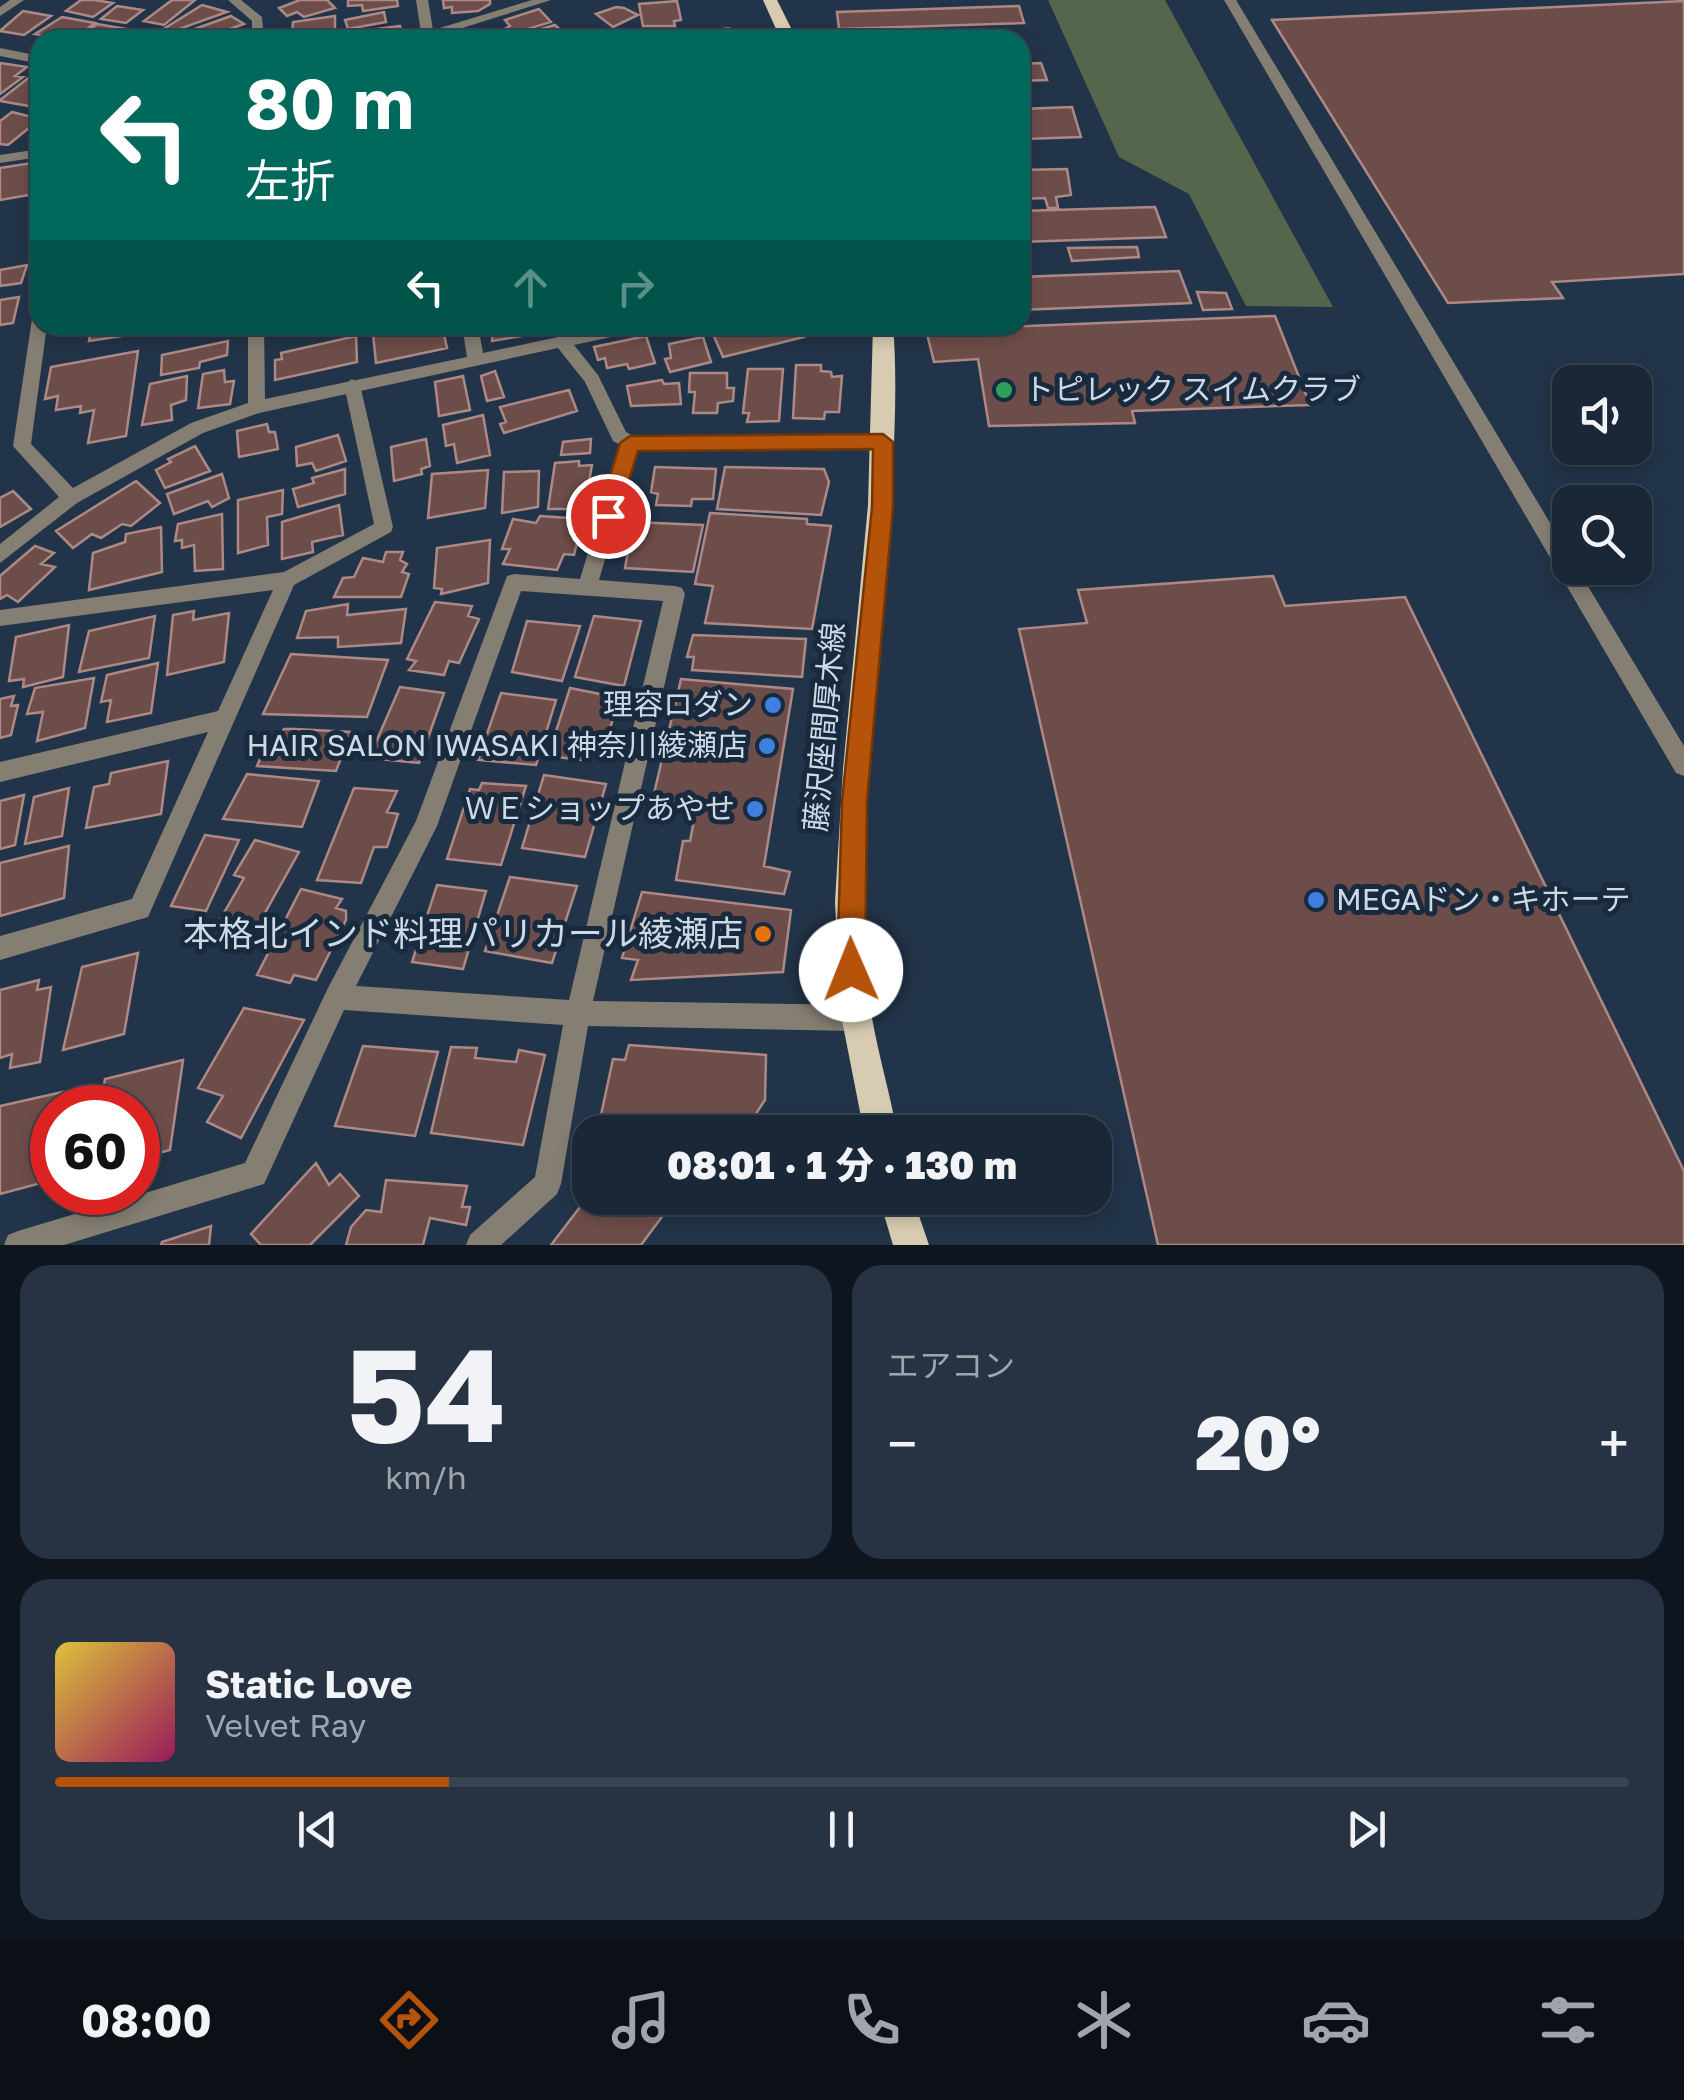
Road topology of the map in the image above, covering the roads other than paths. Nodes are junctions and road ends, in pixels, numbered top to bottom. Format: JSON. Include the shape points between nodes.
{"nodes":[{"id":1,"x":18,"y":0,"type":"edge"},
{"id":2,"x":234,"y":0,"type":"edge"},
{"id":3,"x":422,"y":0,"type":"edge"},
{"id":4,"x":545,"y":0,"type":"edge"},
{"id":5,"x":770,"y":0,"type":"edge"},
{"id":6,"x":1230,"y":0,"type":"edge"},
{"id":7,"x":0,"y":12,"type":"edge"},
{"id":8,"x":258,"y":30,"type":"edge"},
{"id":9,"x":427,"y":30,"type":"edge"},
{"id":10,"x":453,"y":30,"type":"edge"},
{"id":11,"x":784,"y":30,"type":"edge"},
{"id":12,"x":0,"y":52,"type":"edge"},
{"id":13,"x":30,"y":58,"type":"edge"},
{"id":14,"x":30,"y":154,"type":"edge"},
{"id":15,"x":0,"y":159,"type":"edge"},
{"id":16,"x":38,"y":335,"type":"edge"},
{"id":17,"x":256,"y":335,"type":"edge"},
{"id":18,"x":472,"y":335,"type":"edge"},
{"id":19,"x":594,"y":335,"type":"edge"},
{"id":20,"x":883,"y":335,"type":"edge"},
{"id":21,"x":562,"y":342,"type":"junction"},
{"id":22,"x":475,"y":358,"type":"junction"},
{"id":23,"x":352,"y":385,"type":"junction"},
{"id":24,"x":256,"y":406,"type":"junction"},
{"id":25,"x":883,"y":442,"type":"junction"},
{"id":26,"x":630,"y":443,"type":"junction"},
{"id":27,"x":72,"y":498,"type":"junction"},
{"id":28,"x":0,"y":555,"type":"edge"},
{"id":29,"x":287,"y":580,"type":"junction"},
{"id":30,"x":586,"y":588,"type":"junction"},
{"id":31,"x":0,"y":618,"type":"edge"},
{"id":32,"x":224,"y":720,"type":"junction"},
{"id":33,"x":1684,"y":766,"type":"edge"},
{"id":34,"x":0,"y":772,"type":"edge"},
{"id":35,"x":0,"y":948,"type":"edge"},
{"id":36,"x":336,"y":997,"type":"junction"},
{"id":37,"x":578,"y":1012,"type":"junction"},
{"id":38,"x":855,"y":1018,"type":"junction"},
{"id":39,"x":877,"y":1115,"type":"edge"},
{"id":40,"x":901,"y":1215,"type":"edge"},
{"id":41,"x":18,"y":1245,"type":"edge"},
{"id":42,"x":480,"y":1245,"type":"edge"},
{"id":43,"x":910,"y":1245,"type":"edge"}],
"edges":[{"from":1,"to":7,"type":"street"},
{"from":2,"to":8,"type":"street","via":[[258,20]]},
{"from":3,"to":9,"type":"street"},
{"from":4,"to":10,"type":"street"},
{"from":5,"to":11,"type":"main road"},
{"from":6,"to":33,"type":"street"},
{"from":12,"to":13,"type":"street"},
{"from":14,"to":15,"type":"street"},
{"from":16,"to":27,"type":"street","via":[[22,446]]},
{"from":17,"to":24,"type":"street"},
{"from":18,"to":22,"type":"street"},
{"from":19,"to":21,"type":"street"},
{"from":20,"to":25,"type":"main road","name":"藤沢座間厚木線"},
{"from":21,"to":22,"type":"street"},
{"from":21,"to":26,"type":"street"},
{"from":22,"to":23,"type":"street"},
{"from":23,"to":24,"type":"street"},
{"from":23,"to":29,"type":"street","via":[[384,527]]},
{"from":24,"to":27,"type":"street","via":[[197,428]]},
{"from":25,"to":26,"type":"street"},
{"from":25,"to":38,"type":"main road","name":"藤沢座間厚木線","via":[[883,507],[854,801]]},
{"from":26,"to":30,"type":"street"},
{"from":27,"to":28,"type":"street"},
{"from":29,"to":31,"type":"street"},
{"from":29,"to":32,"type":"street"},
{"from":30,"to":36,"type":"street","via":[[514,582],[426,826]]},
{"from":30,"to":37,"type":"street","via":[[675,594]]},
{"from":32,"to":34,"type":"street"},
{"from":32,"to":35,"type":"street","via":[[140,909]]},
{"from":36,"to":37,"type":"street"},
{"from":36,"to":41,"type":"street","via":[[254,1174]]},
{"from":37,"to":38,"type":"street"},
{"from":37,"to":42,"type":"street","via":[[548,1184]]},
{"from":38,"to":39,"type":"main road","name":"藤沢座間厚木線"},
{"from":40,"to":43,"type":"main road"}]}
